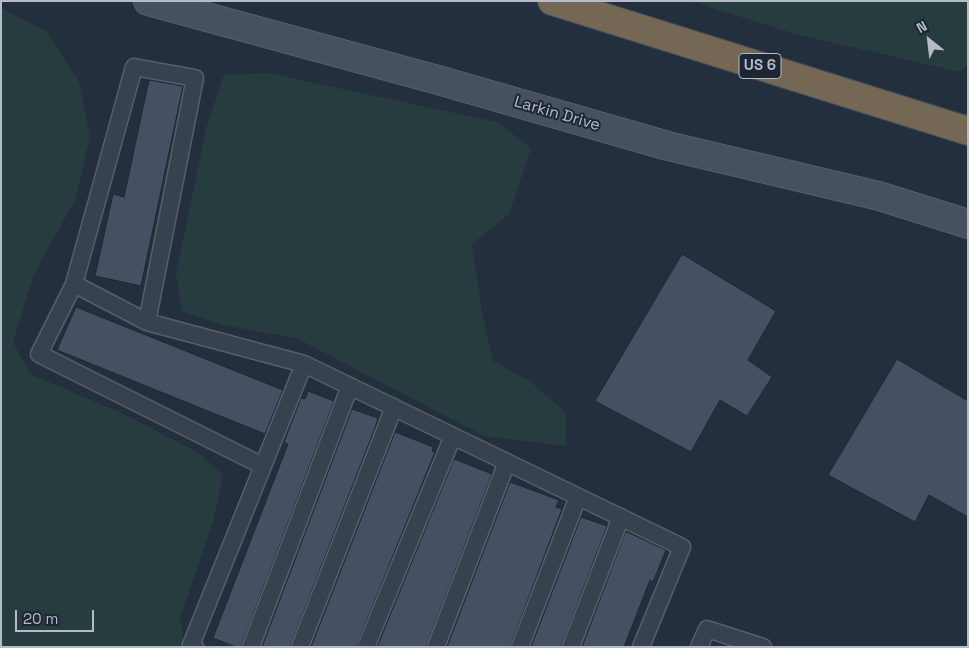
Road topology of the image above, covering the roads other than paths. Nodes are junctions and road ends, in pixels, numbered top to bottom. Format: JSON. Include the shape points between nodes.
{"nodes":[{"id":1,"x":148,"y":1,"type":"edge"},
{"id":2,"x":552,"y":1,"type":"edge"},
{"id":3,"x":968,"y":131,"type":"edge"},
{"id":4,"x":968,"y":224,"type":"edge"},
{"id":5,"x":74,"y":284,"type":"junction"},
{"id":6,"x":147,"y":322,"type":"junction"},
{"id":7,"x":304,"y":364,"type":"junction"},
{"id":8,"x":350,"y":386,"type":"junction"},
{"id":9,"x":394,"y":407,"type":"junction"},
{"id":10,"x":453,"y":436,"type":"junction"},
{"id":11,"x":507,"y":462,"type":"junction"},
{"id":12,"x":263,"y":466,"type":"junction"},
{"id":13,"x":578,"y":497,"type":"junction"},
{"id":14,"x":621,"y":517,"type":"junction"},
{"id":15,"x":195,"y":647,"type":"edge"},
{"id":16,"x":251,"y":647,"type":"edge"},
{"id":17,"x":300,"y":647,"type":"edge"},
{"id":18,"x":366,"y":647,"type":"edge"},
{"id":19,"x":436,"y":647,"type":"edge"},
{"id":20,"x":520,"y":647,"type":"edge"},
{"id":21,"x":571,"y":647,"type":"edge"},
{"id":22,"x":641,"y":647,"type":"edge"},
{"id":23,"x":700,"y":647,"type":"edge"},
{"id":24,"x":763,"y":647,"type":"edge"}],
"edges":[{"from":1,"to":4,"type":"street","name":"Larkin Drive","via":[[668,146],[879,196]]},
{"from":2,"to":3,"type":"highway","number":"US 6"},
{"from":5,"to":6,"type":"lane"},
{"from":5,"to":6,"type":"lane","via":[[134,67],[195,78]]},
{"from":5,"to":12,"type":"lane","via":[[39,354]]},
{"from":6,"to":7,"type":"lane"},
{"from":7,"to":8,"type":"lane"},
{"from":7,"to":12,"type":"lane"},
{"from":8,"to":9,"type":"lane"},
{"from":8,"to":16,"type":"lane"},
{"from":9,"to":10,"type":"lane"},
{"from":9,"to":17,"type":"lane"},
{"from":10,"to":11,"type":"lane"},
{"from":10,"to":18,"type":"lane"},
{"from":11,"to":13,"type":"lane"},
{"from":11,"to":19,"type":"lane"},
{"from":12,"to":15,"type":"lane","via":[[191,645]]},
{"from":13,"to":14,"type":"lane"},
{"from":13,"to":20,"type":"lane"},
{"from":14,"to":21,"type":"lane"},
{"from":14,"to":22,"type":"lane","via":[[682,547]]},
{"from":23,"to":24,"type":"lane","via":[[707,629]]}]}
